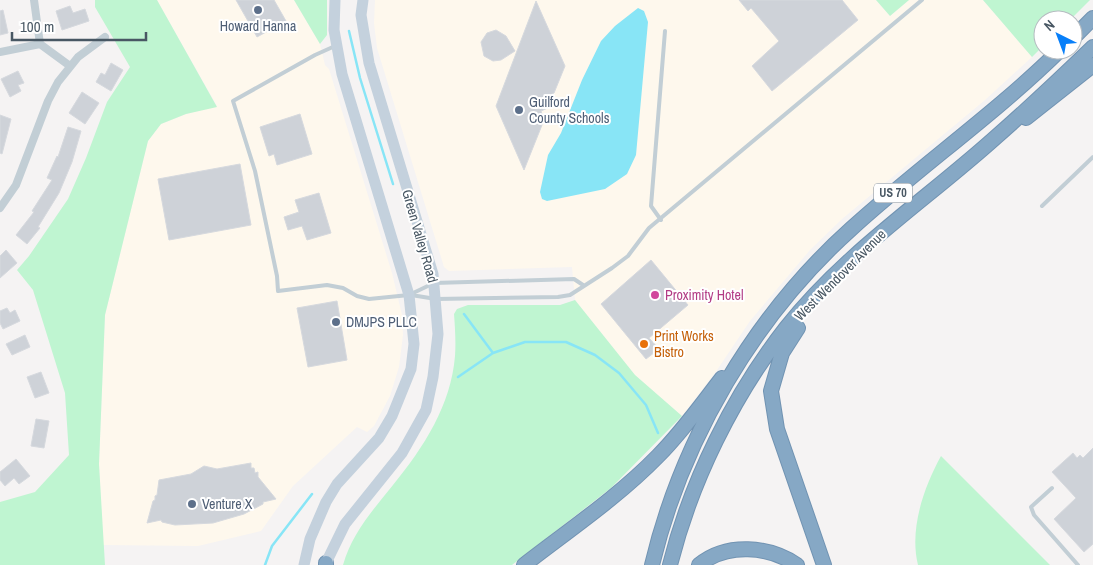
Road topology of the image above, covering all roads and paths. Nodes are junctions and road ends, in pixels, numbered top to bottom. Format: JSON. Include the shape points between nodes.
{"nodes":[{"id":1,"x":34,"y":0,"type":"edge"},
{"id":2,"x":335,"y":0,"type":"edge"},
{"id":3,"x":363,"y":0,"type":"edge"},
{"id":4,"x":922,"y":0,"type":"edge"},
{"id":5,"x":1093,"y":18,"type":"edge"},
{"id":6,"x":1083,"y":28,"type":"edge"},
{"id":7,"x":664,"y":31,"type":"dead end"},
{"id":8,"x":105,"y":37,"type":"dead end"},
{"id":9,"x":40,"y":44,"type":"junction"},
{"id":10,"x":336,"y":46,"type":"junction"},
{"id":11,"x":1093,"y":46,"type":"edge"},
{"id":12,"x":0,"y":52,"type":"edge"},
{"id":13,"x":1049,"y":60,"type":"edge"},
{"id":14,"x":1093,"y":64,"type":"edge"},
{"id":15,"x":70,"y":66,"type":"junction"},
{"id":16,"x":996,"y":138,"type":"junction"},
{"id":17,"x":1093,"y":157,"type":"edge"},
{"id":18,"x":1042,"y":206,"type":"dead end"},
{"id":19,"x":0,"y":208,"type":"edge"},
{"id":20,"x":660,"y":220,"type":"junction"},
{"id":21,"x":434,"y":283,"type":"junction"},
{"id":22,"x":582,"y":286,"type":"junction"},
{"id":23,"x":820,"y":292,"type":"junction"},
{"id":24,"x":409,"y":295,"type":"junction"},
{"id":25,"x":436,"y":299,"type":"junction"},
{"id":26,"x":744,"y":354,"type":"junction"},
{"id":27,"x":1052,"y":488,"type":"dead end"},
{"id":28,"x":326,"y":564,"type":"edge"},
{"id":29,"x":304,"y":565,"type":"edge"},
{"id":30,"x":524,"y":565,"type":"edge"},
{"id":31,"x":652,"y":565,"type":"edge"},
{"id":32,"x":670,"y":565,"type":"edge"},
{"id":33,"x":699,"y":565,"type":"edge"},
{"id":34,"x":797,"y":565,"type":"edge"},
{"id":35,"x":824,"y":565,"type":"edge"},
{"id":36,"x":1078,"y":565,"type":"edge"}],
"edges":[{"from":1,"to":9,"type":"street"},
{"from":2,"to":10,"type":"main road","name":"Green Valley Road"},
{"from":3,"to":21,"type":"main road","name":"Green Valley Road","via":[[361,15],[369,63]]},
{"from":4,"to":20,"type":"lane"},
{"from":5,"to":6,"type":"highway"},
{"from":7,"to":20,"type":"lane","via":[[652,206]]},
{"from":8,"to":15,"type":"street"},
{"from":9,"to":12,"type":"street"},
{"from":9,"to":15,"type":"street"},
{"from":10,"to":24,"type":"main road","name":"Green Valley Road"},
{"from":10,"to":24,"type":"lane","via":[[233,101],[255,171],[278,291],[327,284],[369,299]]},
{"from":11,"to":16,"type":"highway","name":"West Wendover Avenue","number":"US 70"},
{"from":13,"to":26,"type":"highway","name":"West Wendover Avenue","number":"US 70","via":[[850,229],[782,302]]},
{"from":14,"to":16,"type":"highway","via":[[1038,111]]},
{"from":15,"to":19,"type":"street","via":[[48,100],[16,185]]},
{"from":16,"to":23,"type":"highway","name":"West Wendover Avenue","number":"US 70","via":[[875,238]]},
{"from":17,"to":18,"type":"lane"},
{"from":20,"to":22,"type":"lane","via":[[649,228],[628,256]]},
{"from":21,"to":22,"type":"lane","via":[[574,279]]},
{"from":21,"to":24,"type":"lane"},
{"from":21,"to":25,"type":"main road","name":"Green Valley Road"},
{"from":22,"to":25,"type":"lane","via":[[570,295],[558,297]]},
{"from":23,"to":32,"type":"highway","name":"West Wendover Avenue","number":"US 70","via":[[787,327],[732,412],[697,485]]},
{"from":23,"to":35,"type":"highway","via":[[782,353],[771,391],[777,429]]},
{"from":24,"to":25,"type":"lane"},
{"from":24,"to":29,"type":"main road","name":"Green Valley Road","via":[[414,344],[404,390],[379,438],[337,484],[326,502],[310,539]]},
{"from":25,"to":28,"type":"main road","name":"Green Valley Road","via":[[438,334],[426,410],[402,453],[345,524]]},
{"from":26,"to":30,"type":"highway","via":[[658,457]]},
{"from":26,"to":31,"type":"highway","name":"West Wendover Avenue","number":"US 70","via":[[688,460]]},
{"from":27,"to":36,"type":"lane","via":[[1031,507],[1034,515]]},
{"from":33,"to":34,"type":"highway","via":[[728,551],[748,549],[783,556]]}]}
